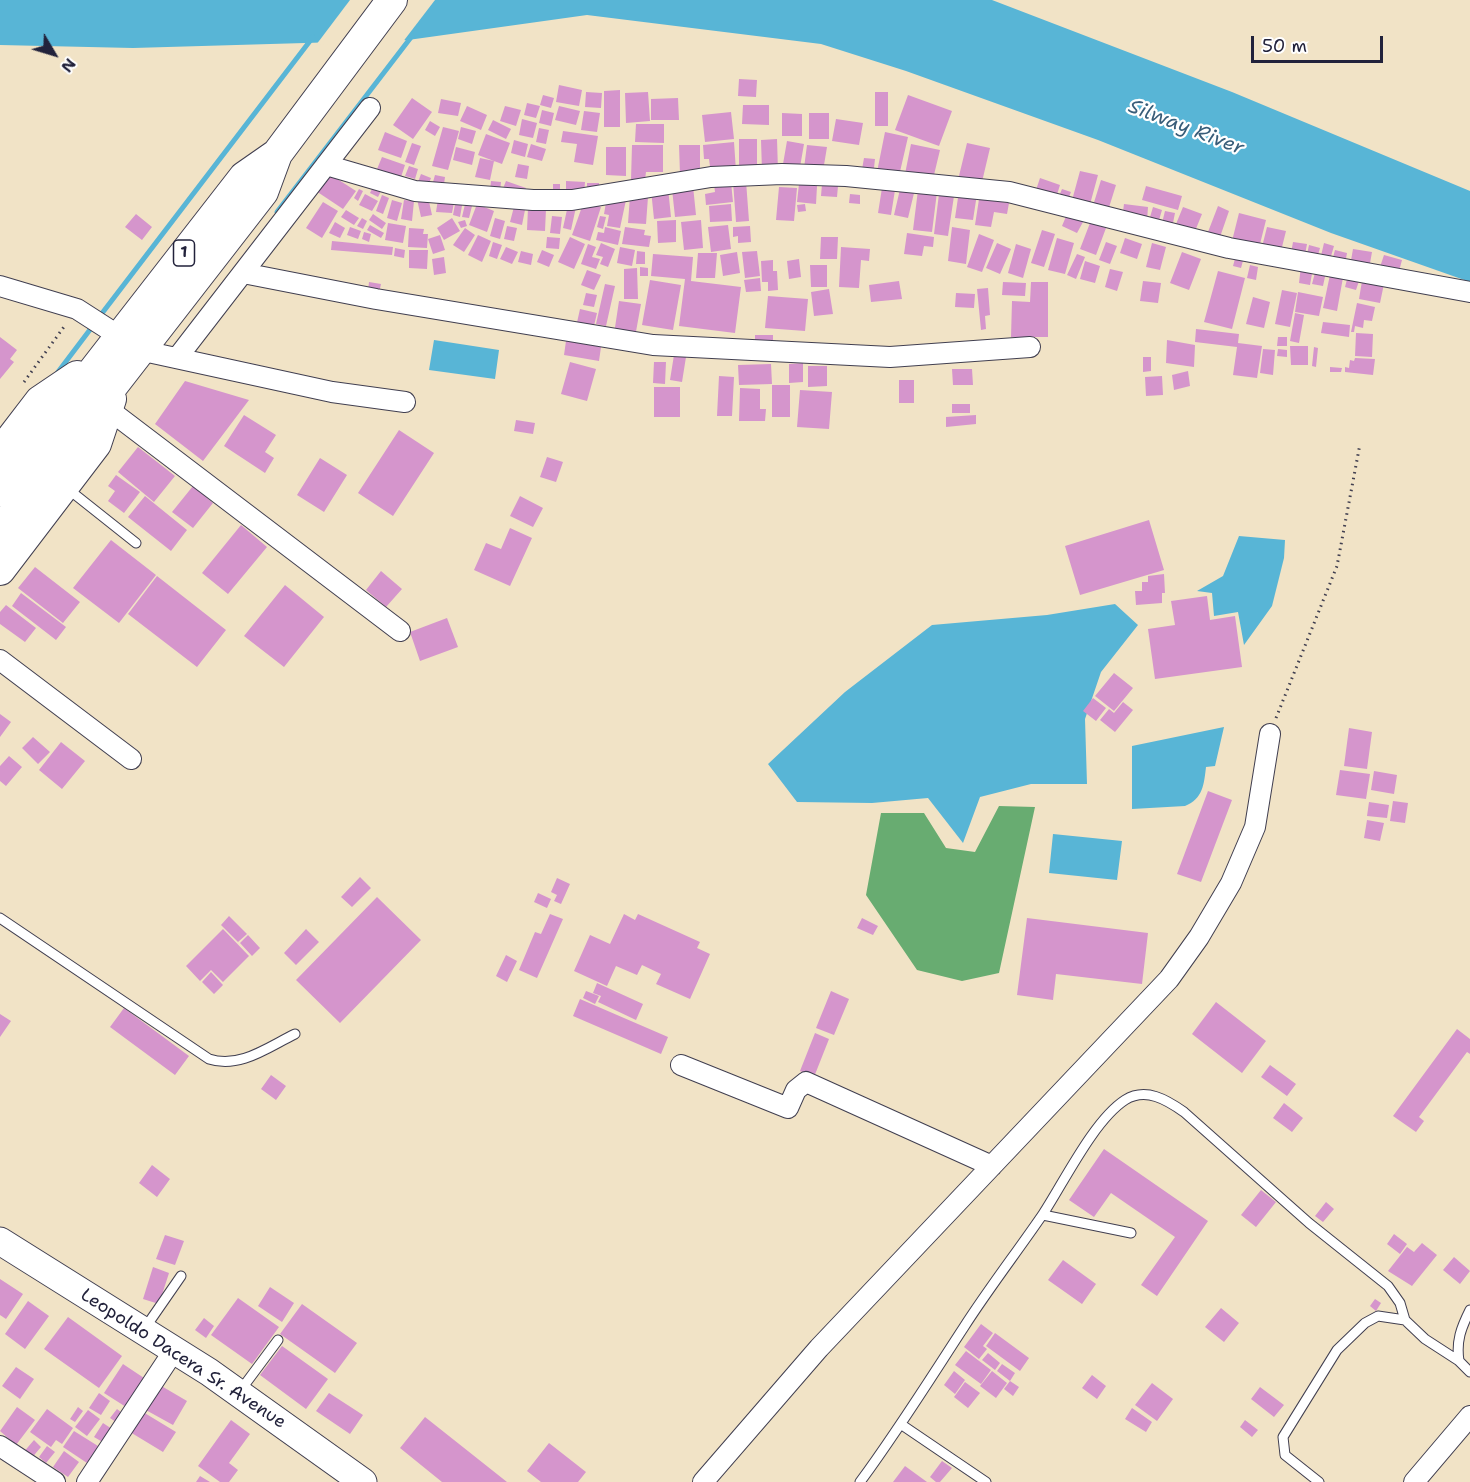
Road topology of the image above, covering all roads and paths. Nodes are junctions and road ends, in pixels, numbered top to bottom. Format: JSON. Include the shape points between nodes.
{"nodes":[{"id":1,"x":392,"y":0,"type":"edge"},
{"id":2,"x":370,"y":108,"type":"dead end"},
{"id":3,"x":326,"y":165,"type":"junction"},
{"id":4,"x":243,"y":273,"type":"junction"},
{"id":5,"x":0,"y":286,"type":"edge"},
{"id":6,"x":1470,"y":292,"type":"edge"},
{"id":7,"x":77,"y":309,"type":"junction"},
{"id":8,"x":129,"y":343,"type":"junction"},
{"id":9,"x":1030,"y":347,"type":"dead end"},
{"id":10,"x":177,"y":358,"type":"junction"},
{"id":11,"x":109,"y":369,"type":"junction"},
{"id":12,"x":21,"y":386,"type":"dead end"},
{"id":13,"x":405,"y":402,"type":"dead end"},
{"id":14,"x":108,"y":409,"type":"junction"},
{"id":15,"x":1360,"y":444,"type":"dead end"},
{"id":16,"x":0,"y":453,"type":"edge"},
{"id":17,"x":64,"y":486,"type":"junction"},
{"id":18,"x":0,"y":490,"type":"edge"},
{"id":19,"x":0,"y":531,"type":"edge"},
{"id":20,"x":136,"y":543,"type":"dead end"},
{"id":21,"x":0,"y":570,"type":"edge"},
{"id":22,"x":400,"y":631,"type":"dead end"},
{"id":23,"x":0,"y":660,"type":"edge"},
{"id":24,"x":1270,"y":734,"type":"joint"},
{"id":25,"x":131,"y":759,"type":"dead end"},
{"id":26,"x":0,"y":918,"type":"edge"},
{"id":27,"x":295,"y":1034,"type":"dead end"},
{"id":28,"x":681,"y":1065,"type":"dead end"},
{"id":29,"x":992,"y":1166,"type":"junction"},
{"id":30,"x":1042,"y":1215,"type":"junction"},
{"id":31,"x":1131,"y":1233,"type":"dead end"},
{"id":32,"x":0,"y":1241,"type":"edge"},
{"id":33,"x":182,"y":1276,"type":"dead end"},
{"id":34,"x":1470,"y":1310,"type":"edge"},
{"id":35,"x":1405,"y":1320,"type":"junction"},
{"id":36,"x":143,"y":1329,"type":"junction"},
{"id":37,"x":278,"y":1340,"type":"dead end"},
{"id":38,"x":175,"y":1349,"type":"junction"},
{"id":39,"x":1459,"y":1361,"type":"junction"},
{"id":40,"x":1470,"y":1372,"type":"edge"},
{"id":41,"x":239,"y":1392,"type":"junction"},
{"id":42,"x":1470,"y":1416,"type":"edge"},
{"id":43,"x":902,"y":1425,"type":"junction"},
{"id":44,"x":0,"y":1446,"type":"edge"},
{"id":45,"x":55,"y":1482,"type":"edge"},
{"id":46,"x":87,"y":1482,"type":"edge"},
{"id":47,"x":363,"y":1482,"type":"edge"},
{"id":48,"x":703,"y":1482,"type":"edge"},
{"id":49,"x":860,"y":1482,"type":"edge"},
{"id":50,"x":986,"y":1482,"type":"edge"},
{"id":51,"x":1319,"y":1482,"type":"edge"},
{"id":52,"x":1414,"y":1482,"type":"edge"}],
"edges":[{"from":1,"to":8,"type":"main road","number":"1","via":[[277,154],[263,192]]},
{"from":2,"to":3,"type":"street"},
{"from":3,"to":4,"type":"street"},
{"from":3,"to":6,"type":"street","via":[[415,191],[533,200],[572,200],[711,177],[782,174],[846,176],[1009,192],[1229,249]]},
{"from":4,"to":9,"type":"street","via":[[653,345],[890,357]]},
{"from":4,"to":10,"type":"street"},
{"from":5,"to":7,"type":"street"},
{"from":7,"to":8,"type":"street"},
{"from":7,"to":12,"type":"path"},
{"from":8,"to":10,"type":"street"},
{"from":8,"to":11,"type":"main road","number":"1"},
{"from":10,"to":13,"type":"street","via":[[332,392]]},
{"from":11,"to":14,"type":"main road","number":"1"},
{"from":11,"to":16,"type":"main road","number":"1","via":[[40,401]]},
{"from":11,"to":18,"type":"main road","number":"1"},
{"from":11,"to":19,"type":"main road","number":"1"},
{"from":14,"to":17,"type":"main road","number":"1","via":[[96,444]]},
{"from":14,"to":22,"type":"street"},
{"from":15,"to":24,"type":"path","via":[[1337,566]]},
{"from":17,"to":20,"type":"lane"},
{"from":17,"to":21,"type":"main road","number":"1"},
{"from":23,"to":25,"type":"street"},
{"from":24,"to":29,"type":"street","via":[[1255,827],[1231,883],[1199,937],[1169,979]]},
{"from":26,"to":27,"type":"lane","via":[[209,1059],[223,1064],[246,1059]]},
{"from":28,"to":29,"type":"street","via":[[788,1108],[796,1090],[806,1082]]},
{"from":29,"to":48,"type":"street","via":[[819,1348]]},
{"from":30,"to":31,"type":"lane"},
{"from":30,"to":35,"type":"lane","via":[[1108,1114],[1127,1099],[1143,1094],[1162,1097],[1388,1286],[1400,1303]]},
{"from":30,"to":43,"type":"lane"},
{"from":32,"to":36,"type":"main road","name":"Leopoldo Dacera Sr. Avenue"},
{"from":33,"to":36,"type":"lane"},
{"from":34,"to":39,"type":"lane","via":[[1459,1336]]},
{"from":35,"to":39,"type":"lane","via":[[1425,1339]]},
{"from":35,"to":51,"type":"lane","via":[[1378,1316],[1349,1337],[1283,1437],[1285,1455]]},
{"from":36,"to":38,"type":"main road","name":"Leopoldo Dacera Sr. Avenue"},
{"from":37,"to":41,"type":"lane"},
{"from":38,"to":41,"type":"main road","name":"Leopoldo Dacera Sr. Avenue"},
{"from":38,"to":46,"type":"street"},
{"from":39,"to":40,"type":"lane"},
{"from":41,"to":47,"type":"main road","name":"Leopoldo Dacera Sr. Avenue"},
{"from":42,"to":52,"type":"street"},
{"from":43,"to":49,"type":"lane"},
{"from":43,"to":50,"type":"lane"},
{"from":44,"to":45,"type":"street"}]}
